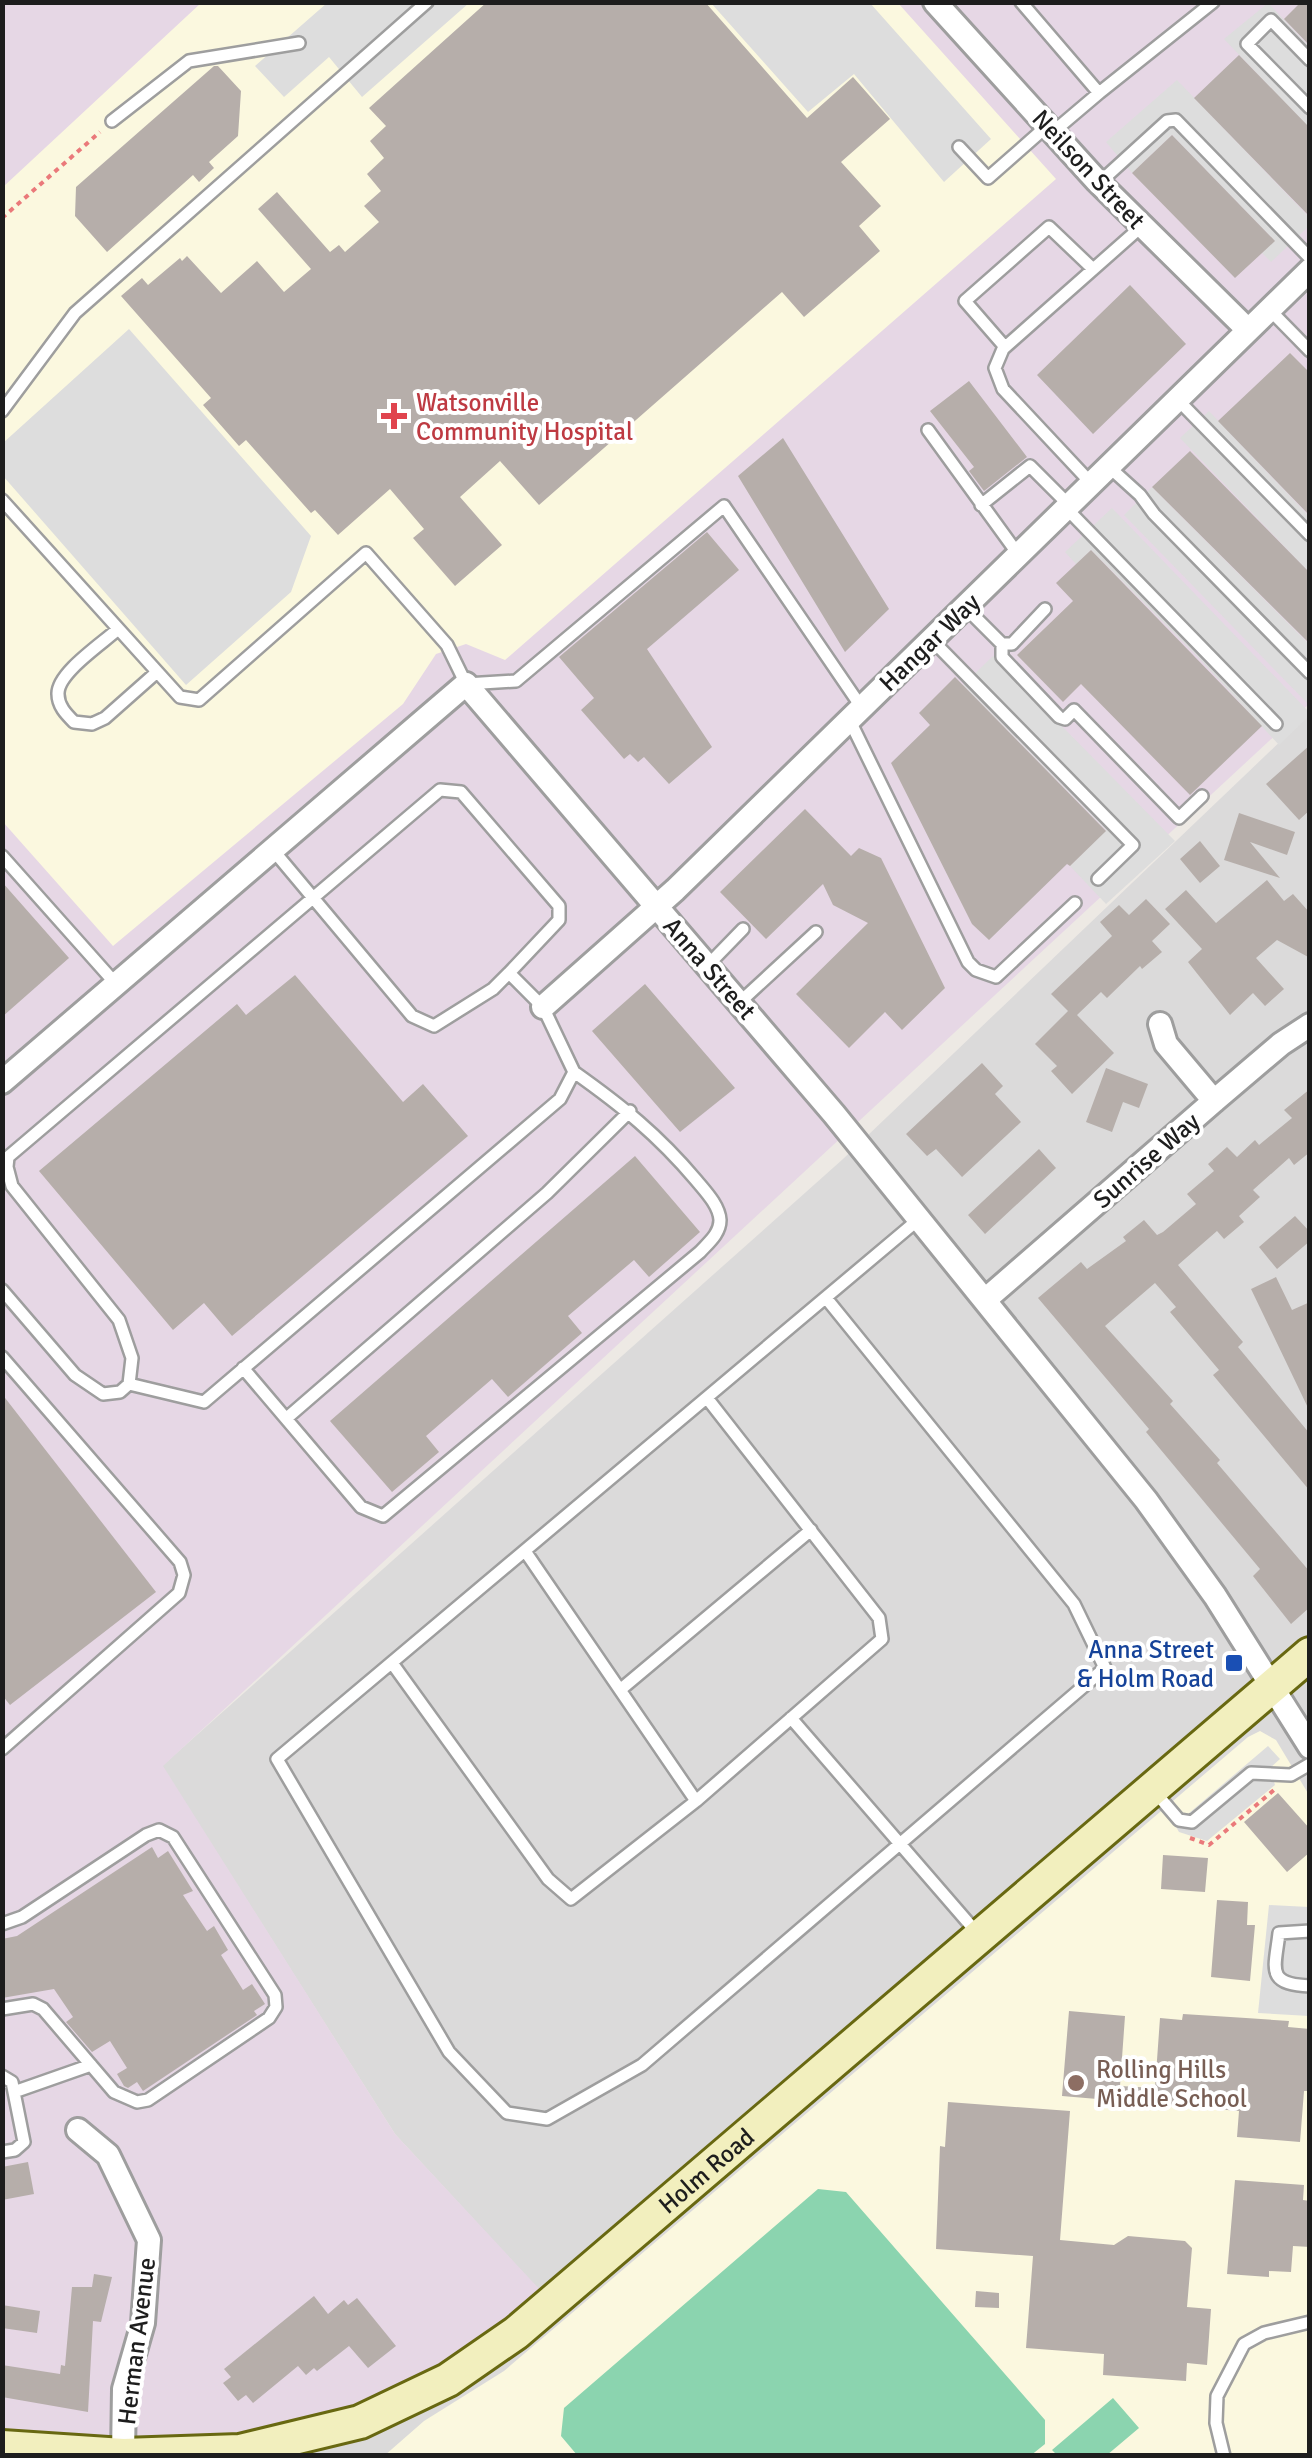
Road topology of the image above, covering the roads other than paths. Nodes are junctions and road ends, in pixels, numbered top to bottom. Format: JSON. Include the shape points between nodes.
{"nodes":[{"id":1,"x":427,"y":2,"type":"edge"},
{"id":2,"x":935,"y":2,"type":"edge"},
{"id":3,"x":1021,"y":2,"type":"edge"},
{"id":4,"x":1213,"y":2,"type":"edge"},
{"id":5,"x":299,"y":43,"type":"dead end"},
{"id":6,"x":1310,"y":60,"type":"edge"},
{"id":7,"x":1099,"y":93,"type":"junction"},
{"id":8,"x":1310,"y":108,"type":"edge"},
{"id":9,"x":112,"y":120,"type":"road end"},
{"id":10,"x":1050,"y":129,"type":"junction"},
{"id":11,"x":959,"y":147,"type":"dead end"},
{"id":12,"x":1099,"y":183,"type":"junction"},
{"id":13,"x":1142,"y":226,"type":"junction"},
{"id":14,"x":1310,"y":258,"type":"edge"},
{"id":15,"x":1093,"y":269,"type":"junction"},
{"id":16,"x":1310,"y":270,"type":"edge"},
{"id":17,"x":1269,"y":309,"type":"junction"},
{"id":18,"x":1248,"y":330,"type":"junction"},
{"id":19,"x":1005,"y":347,"type":"junction"},
{"id":20,"x":1310,"y":351,"type":"edge"},
{"id":21,"x":1176,"y":399,"type":"junction"},
{"id":22,"x":2,"y":411,"type":"edge"},
{"id":23,"x":928,"y":430,"type":"dead end"},
{"id":24,"x":1100,"y":474,"type":"junction"},
{"id":25,"x":2,"y":500,"type":"edge"},
{"id":26,"x":981,"y":505,"type":"junction"},
{"id":27,"x":1067,"y":506,"type":"junction"},
{"id":28,"x":1310,"y":535,"type":"edge"},
{"id":29,"x":1018,"y":554,"type":"junction"},
{"id":30,"x":965,"y":606,"type":"junction"},
{"id":31,"x":1044,"y":609,"type":"dead end"},
{"id":32,"x":118,"y":629,"type":"junction"},
{"id":33,"x":931,"y":639,"type":"junction"},
{"id":34,"x":1002,"y":644,"type":"junction"},
{"id":35,"x":157,"y":672,"type":"junction"},
{"id":36,"x":1310,"y":673,"type":"edge"},
{"id":37,"x":466,"y":684,"type":"junction"},
{"id":38,"x":855,"y":714,"type":"junction"},
{"id":39,"x":1276,"y":724,"type":"dead end"},
{"id":40,"x":1202,"y":796,"type":"dead end"},
{"id":41,"x":273,"y":850,"type":"junction"},
{"id":42,"x":2,"y":856,"type":"edge"},
{"id":43,"x":1098,"y":879,"type":"dead end"},
{"id":44,"x":312,"y":896,"type":"junction"},
{"id":45,"x":1075,"y":902,"type":"dead end"},
{"id":46,"x":657,"y":906,"type":"junction"},
{"id":47,"x":743,"y":929,"type":"dead end"},
{"id":48,"x":816,"y":932,"type":"dead end"},
{"id":49,"x":708,"y":965,"type":"junction"},
{"id":50,"x":509,"y":974,"type":"junction"},
{"id":51,"x":116,"y":984,"type":"junction"},
{"id":52,"x":740,"y":1002,"type":"junction"},
{"id":53,"x":543,"y":1007,"type":"junction"},
{"id":54,"x":1160,"y":1024,"type":"dead end"},
{"id":55,"x":1310,"y":1025,"type":"edge"},
{"id":56,"x":574,"y":1072,"type":"junction"},
{"id":57,"x":2,"y":1082,"type":"edge"},
{"id":58,"x":1214,"y":1101,"type":"junction"},
{"id":59,"x":630,"y":1111,"type":"junction"},
{"id":60,"x":919,"y":1218,"type":"junction"},
{"id":61,"x":2,"y":1290,"type":"edge"},
{"id":62,"x":826,"y":1298,"type":"junction"},
{"id":63,"x":985,"y":1300,"type":"junction"},
{"id":64,"x":2,"y":1357,"type":"edge"},
{"id":65,"x":243,"y":1368,"type":"junction"},
{"id":66,"x":129,"y":1384,"type":"junction"},
{"id":67,"x":707,"y":1398,"type":"junction"},
{"id":68,"x":288,"y":1417,"type":"junction"},
{"id":69,"x":811,"y":1530,"type":"junction"},
{"id":70,"x":526,"y":1551,"type":"junction"},
{"id":71,"x":1310,"y":1654,"type":"edge"},
{"id":72,"x":392,"y":1663,"type":"junction"},
{"id":73,"x":1272,"y":1686,"type":"junction"},
{"id":74,"x":620,"y":1690,"type":"junction"},
{"id":75,"x":791,"y":1718,"type":"junction"},
{"id":76,"x":1310,"y":1747,"type":"edge"},
{"id":77,"x":2,"y":1749,"type":"edge"},
{"id":78,"x":1310,"y":1764,"type":"edge"},
{"id":79,"x":1152,"y":1788,"type":"junction"},
{"id":80,"x":696,"y":1801,"type":"junction"},
{"id":81,"x":900,"y":1844,"type":"junction"},
{"id":82,"x":2,"y":1924,"type":"edge"},
{"id":83,"x":1310,"y":1930,"type":"edge"},
{"id":84,"x":980,"y":1936,"type":"junction"},
{"id":85,"x":1310,"y":1986,"type":"edge"},
{"id":86,"x":2,"y":2009,"type":"edge"},
{"id":87,"x":91,"y":2066,"type":"junction"},
{"id":88,"x":2,"y":2076,"type":"edge"},
{"id":89,"x":14,"y":2092,"type":"junction"},
{"id":90,"x":78,"y":2130,"type":"dead end"},
{"id":91,"x":2,"y":2152,"type":"edge"},
{"id":92,"x":1310,"y":2322,"type":"edge"},
{"id":93,"x":2,"y":2446,"type":"edge"},
{"id":94,"x":124,"y":2456,"type":"edge"},
{"id":95,"x":1224,"y":2456,"type":"edge"}],
"edges":[{"from":1,"to":22,"type":"lane","via":[[75,313]]},
{"from":2,"to":10,"type":"street","name":"Neilson Street"},
{"from":3,"to":7,"type":"lane"},
{"from":4,"to":7,"type":"lane"},
{"from":5,"to":9,"type":"lane","via":[[189,61]]},
{"from":6,"to":8,"type":"lane","via":[[1271,20],[1247,44]]},
{"from":7,"to":10,"type":"lane"},
{"from":10,"to":11,"type":"lane","via":[[988,178]]},
{"from":10,"to":12,"type":"street","name":"Neilson Street"},
{"from":12,"to":13,"type":"street","name":"Neilson Street"},
{"from":12,"to":14,"type":"lane","via":[[1176,120]]},
{"from":13,"to":15,"type":"lane"},
{"from":13,"to":18,"type":"street","name":"Neilson Street"},
{"from":15,"to":19,"type":"lane"},
{"from":15,"to":19,"type":"lane","via":[[1049,227],[965,301]]},
{"from":16,"to":17,"type":"street","name":"Hangar Way"},
{"from":17,"to":18,"type":"street","name":"Hangar Way"},
{"from":17,"to":20,"type":"lane"},
{"from":18,"to":21,"type":"street","name":"Hangar Way"},
{"from":19,"to":24,"type":"lane","via":[[996,360],[998,382]]},
{"from":21,"to":24,"type":"street","name":"Hangar Way"},
{"from":21,"to":28,"type":"lane"},
{"from":23,"to":26,"type":"lane"},
{"from":24,"to":27,"type":"street","name":"Hangar Way"},
{"from":24,"to":36,"type":"lane","via":[[1140,495]]},
{"from":25,"to":32,"type":"lane"},
{"from":26,"to":27,"type":"lane","via":[[1030,466]]},
{"from":26,"to":29,"type":"lane"},
{"from":27,"to":29,"type":"street","name":"Hangar Way"},
{"from":27,"to":39,"type":"lane"},
{"from":29,"to":30,"type":"street","name":"Hangar Way"},
{"from":30,"to":33,"type":"street","name":"Hangar Way"},
{"from":30,"to":34,"type":"lane"},
{"from":31,"to":34,"type":"lane","via":[[1012,644]]},
{"from":32,"to":35,"type":"lane"},
{"from":32,"to":35,"type":"lane","via":[[57,690],[74,722],[105,718]]},
{"from":33,"to":38,"type":"street","name":"Hangar Way"},
{"from":33,"to":43,"type":"lane","via":[[1133,845]]},
{"from":34,"to":40,"type":"lane","via":[[1002,657],[1052,710],[1063,719],[1074,710],[1179,818]]},
{"from":35,"to":37,"type":"lane","via":[[180,697],[199,700],[366,553],[447,645]]},
{"from":37,"to":38,"type":"lane","via":[[516,681],[724,506]]},
{"from":37,"to":41,"type":"street"},
{"from":37,"to":46,"type":"street","name":"Anna Street"},
{"from":38,"to":45,"type":"lane","via":[[976,970],[996,976]]},
{"from":38,"to":46,"type":"street","name":"Hangar Way"},
{"from":41,"to":44,"type":"lane"},
{"from":41,"to":51,"type":"street"},
{"from":42,"to":51,"type":"lane"},
{"from":44,"to":50,"type":"lane","via":[[412,1016],[434,1026]]},
{"from":44,"to":50,"type":"lane","via":[[440,790],[461,792],[558,906],[559,920]]},
{"from":44,"to":66,"type":"lane","via":[[8,1157],[12,1186],[118,1320],[132,1358]]},
{"from":46,"to":49,"type":"street","name":"Anna Street"},
{"from":46,"to":53,"type":"street","name":"Hangar Way"},
{"from":47,"to":49,"type":"lane"},
{"from":48,"to":52,"type":"lane"},
{"from":49,"to":52,"type":"street","name":"Anna Street"},
{"from":50,"to":53,"type":"lane"},
{"from":51,"to":57,"type":"street"},
{"from":52,"to":60,"type":"street","name":"Anna Street"},
{"from":53,"to":56,"type":"lane"},
{"from":54,"to":58,"type":"street","via":[[1166,1044]]},
{"from":55,"to":58,"type":"street","name":"Sunrise Way"},
{"from":56,"to":59,"type":"lane"},
{"from":56,"to":65,"type":"lane","via":[[560,1099]]},
{"from":58,"to":63,"type":"street","name":"Sunrise Way"},
{"from":59,"to":68,"type":"lane","via":[[547,1193]]},
{"from":59,"to":68,"type":"lane","via":[[713,1200],[720,1220],[716,1236],[700,1252],[384,1516],[360,1507]]},
{"from":60,"to":62,"type":"lane"},
{"from":60,"to":63,"type":"street","name":"Anna Street"},
{"from":61,"to":66,"type":"lane","via":[[75,1375],[103,1394]]},
{"from":62,"to":67,"type":"lane"},
{"from":62,"to":81,"type":"lane","via":[[1074,1604],[1105,1668]]},
{"from":63,"to":73,"type":"street","name":"Anna Street","via":[[1172,1535]]},
{"from":64,"to":77,"type":"lane","via":[[180,1562],[184,1576],[180,1592]]},
{"from":65,"to":66,"type":"lane","via":[[204,1402]]},
{"from":65,"to":68,"type":"lane"},
{"from":67,"to":69,"type":"lane"},
{"from":67,"to":70,"type":"lane"},
{"from":69,"to":74,"type":"lane"},
{"from":69,"to":75,"type":"lane","via":[[879,1618],[882,1639]]},
{"from":70,"to":72,"type":"lane"},
{"from":70,"to":74,"type":"lane"},
{"from":71,"to":73,"type":"street","name":"Holm Road"},
{"from":72,"to":80,"type":"lane","via":[[548,1880],[570,1900]]},
{"from":72,"to":81,"type":"lane","via":[[277,1759],[449,2052],[507,2113],[547,2118],[642,2065]]},
{"from":73,"to":76,"type":"street","name":"Anna Street"},
{"from":73,"to":79,"type":"street","name":"Holm Road"},
{"from":74,"to":80,"type":"lane"},
{"from":75,"to":80,"type":"lane"},
{"from":75,"to":81,"type":"lane"},
{"from":78,"to":79,"type":"lane","via":[[1290,1775],[1251,1773],[1192,1822],[1179,1820]]},
{"from":79,"to":84,"type":"street","name":"Holm Road"},
{"from":81,"to":84,"type":"lane"},
{"from":82,"to":87,"type":"lane","via":[[158,1830],[174,1838],[275,1995],[269,2018],[148,2100],[114,2092]]},
{"from":83,"to":85,"type":"lane","via":[[1280,1933],[1274,1971],[1287,1985]]},
{"from":84,"to":94,"type":"street","name":"Holm Road","via":[[516,2333],[448,2380],[360,2422],[240,2451]]},
{"from":86,"to":87,"type":"lane","via":[[43,2009]]},
{"from":87,"to":89,"type":"lane"},
{"from":88,"to":89,"type":"lane"},
{"from":89,"to":91,"type":"lane","via":[[24,2142]]},
{"from":90,"to":94,"type":"street","name":"Herman Avenue","via":[[108,2155],[149,2240],[143,2323],[124,2389]]},
{"from":92,"to":95,"type":"lane","via":[[1244,2344],[1217,2396]]},
{"from":93,"to":94,"type":"street","name":"Holm Road"}]}
